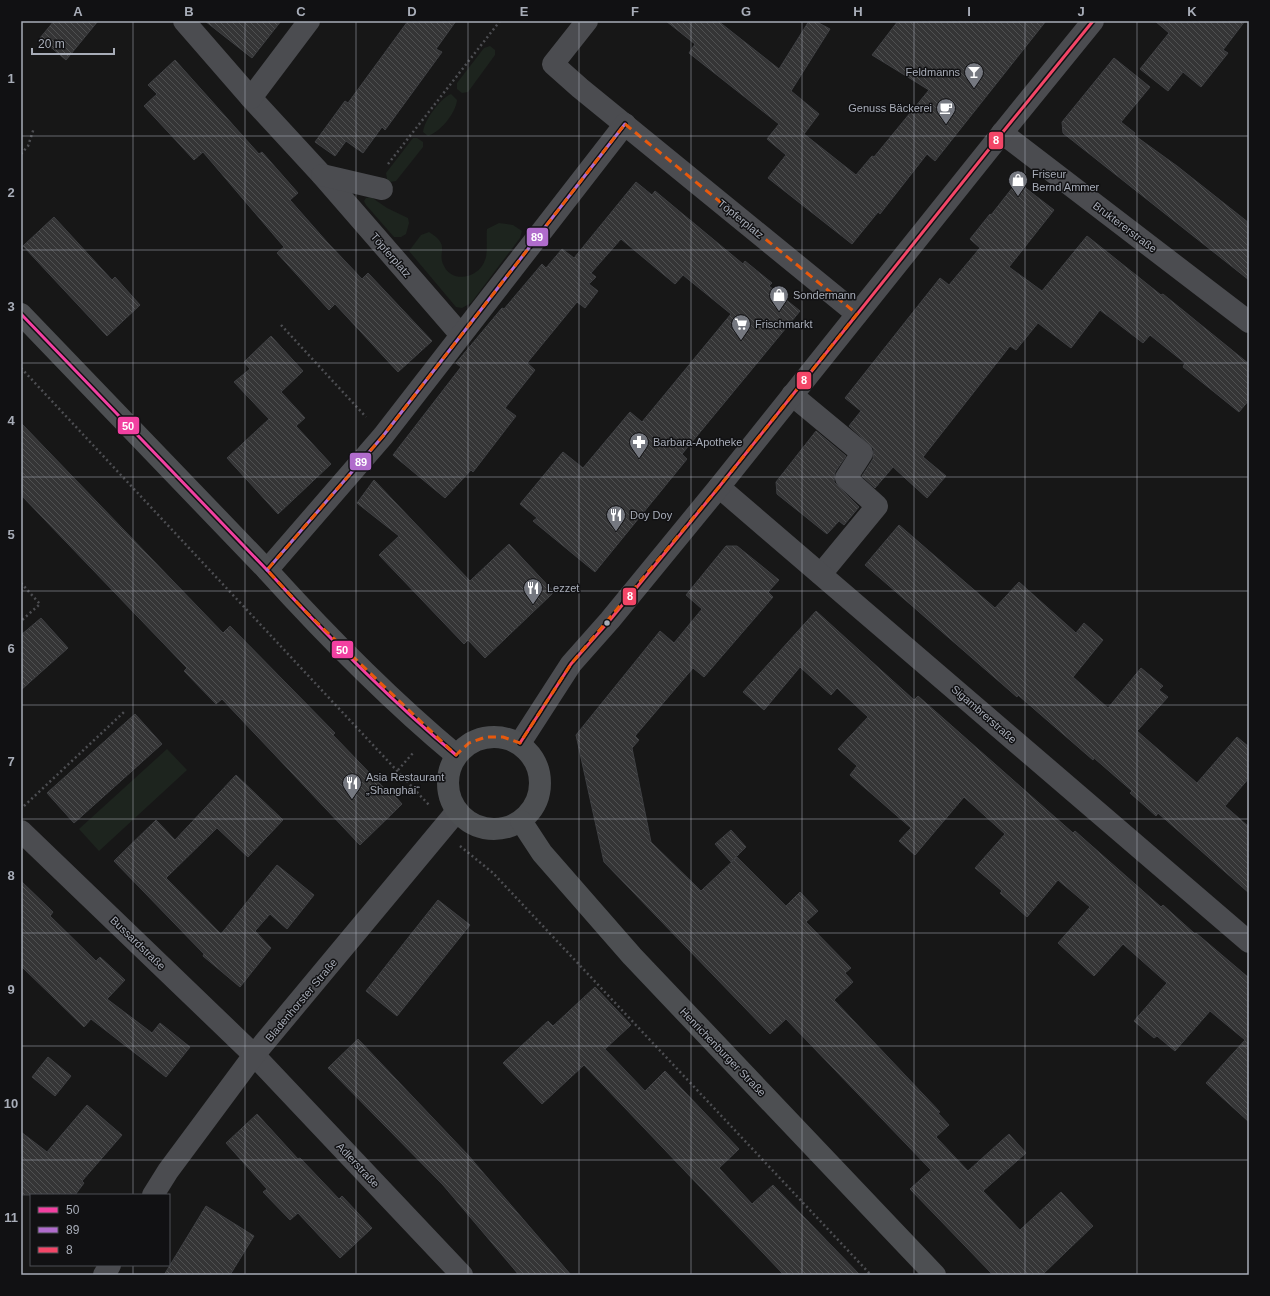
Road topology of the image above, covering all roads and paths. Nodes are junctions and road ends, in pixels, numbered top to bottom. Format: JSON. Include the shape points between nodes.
{"nodes":[{"id":1,"x":184,"y":21,"type":"edge"},
{"id":2,"x":309,"y":21,"type":"edge"},
{"id":3,"x":500,"y":21,"type":"edge"},
{"id":4,"x":586,"y":21,"type":"edge"},
{"id":5,"x":1093,"y":21,"type":"edge"},
{"id":6,"x":251,"y":98,"type":"junction"},
{"id":7,"x":625,"y":124,"type":"junction"},
{"id":8,"x":34,"y":128,"type":"dead end"},
{"id":9,"x":1002,"y":133,"type":"junction"},
{"id":10,"x":21,"y":154,"type":"edge"},
{"id":11,"x":322,"y":175,"type":"junction"},
{"id":12,"x":376,"y":187,"type":"joint"},
{"id":13,"x":21,"y":314,"type":"edge"},
{"id":14,"x":856,"y":314,"type":"junction"},
{"id":15,"x":1249,"y":322,"type":"edge"},
{"id":16,"x":280,"y":325,"type":"dead end"},
{"id":17,"x":461,"y":336,"type":"junction"},
{"id":18,"x":792,"y":395,"type":"junction"},
{"id":19,"x":383,"y":436,"type":"junction"},
{"id":20,"x":719,"y":487,"type":"junction"},
{"id":21,"x":267,"y":570,"type":"junction"},
{"id":22,"x":820,"y":574,"type":"junction"},
{"id":23,"x":21,"y":583,"type":"edge"},
{"id":24,"x":21,"y":621,"type":"edge"},
{"id":25,"x":124,"y":712,"type":"dead end"},
{"id":26,"x":520,"y":743,"type":"junction"},
{"id":27,"x":415,"y":751,"type":"dead end"},
{"id":28,"x":456,"y":755,"type":"junction"},
{"id":29,"x":398,"y":770,"type":"dead end"},
{"id":30,"x":21,"y":809,"type":"edge"},
{"id":31,"x":457,"y":811,"type":"junction"},
{"id":32,"x":520,"y":821,"type":"junction"},
{"id":33,"x":21,"y":831,"type":"edge"},
{"id":34,"x":1249,"y":942,"type":"edge"},
{"id":35,"x":254,"y":1055,"type":"junction"},
{"id":36,"x":154,"y":1194,"type":"edge"},
{"id":37,"x":109,"y":1266,"type":"edge"},
{"id":38,"x":104,"y":1275,"type":"edge"},
{"id":39,"x":462,"y":1275,"type":"edge"},
{"id":40,"x":935,"y":1275,"type":"edge"}],
"edges":[{"from":1,"to":6,"type":"street","name":"Töpferplatz"},
{"from":2,"to":6,"type":"street"},
{"from":3,"to":12,"type":"path"},
{"from":4,"to":7,"type":"street","name":"Töpferplatz","via":[[553,64],[576,94]]},
{"from":5,"to":9,"type":"street"},
{"from":6,"to":11,"type":"street","name":"Töpferplatz"},
{"from":7,"to":14,"type":"street","name":"Töpferplatz"},
{"from":7,"to":17,"type":"street","via":[[583,168]]},
{"from":8,"to":10,"type":"path","via":[[28,146]]},
{"from":9,"to":14,"type":"street"},
{"from":9,"to":15,"type":"street","name":"Bruktererstraße"},
{"from":11,"to":12,"type":"street"},
{"from":11,"to":17,"type":"street","name":"Töpferplatz"},
{"from":13,"to":21,"type":"main road"},
{"from":14,"to":18,"type":"street"},
{"from":16,"to":19,"type":"path"},
{"from":17,"to":19,"type":"street"},
{"from":18,"to":20,"type":"street"},
{"from":18,"to":22,"type":"street","via":[[862,453],[846,478],[877,506]]},
{"from":19,"to":21,"type":"street"},
{"from":20,"to":22,"type":"street","name":"Sigambrerstraße"},
{"from":20,"to":26,"type":"street","via":[[571,664]]},
{"from":21,"to":28,"type":"main road","via":[[310,617]]},
{"from":22,"to":34,"type":"street","name":"Sigambrerstraße"},
{"from":23,"to":24,"type":"path","via":[[40,604]]},
{"from":25,"to":30,"type":"path"},
{"from":26,"to":28,"type":"main road","via":[[503,737],[486,737],[469,743]]},
{"from":26,"to":32,"type":"main road","via":[[532,756],[540,773],[540,791],[533,808]]},
{"from":27,"to":29,"type":"path"},
{"from":28,"to":31,"type":"main road","via":[[448,774],[449,793]]},
{"from":31,"to":32,"type":"main road","via":[[470,823],[487,828],[504,828]]},
{"from":31,"to":35,"type":"street","name":"Bladenhorster Straße"},
{"from":32,"to":40,"type":"main road","name":"Henrichenburger Straße","via":[[542,853],[632,956]]},
{"from":33,"to":35,"type":"street","name":"Bussardstraße"},
{"from":35,"to":36,"type":"street","name":"Bladenhorster Straße"},
{"from":35,"to":39,"type":"street","name":"Adlerstraße"},
{"from":37,"to":38,"type":"street"}]}
